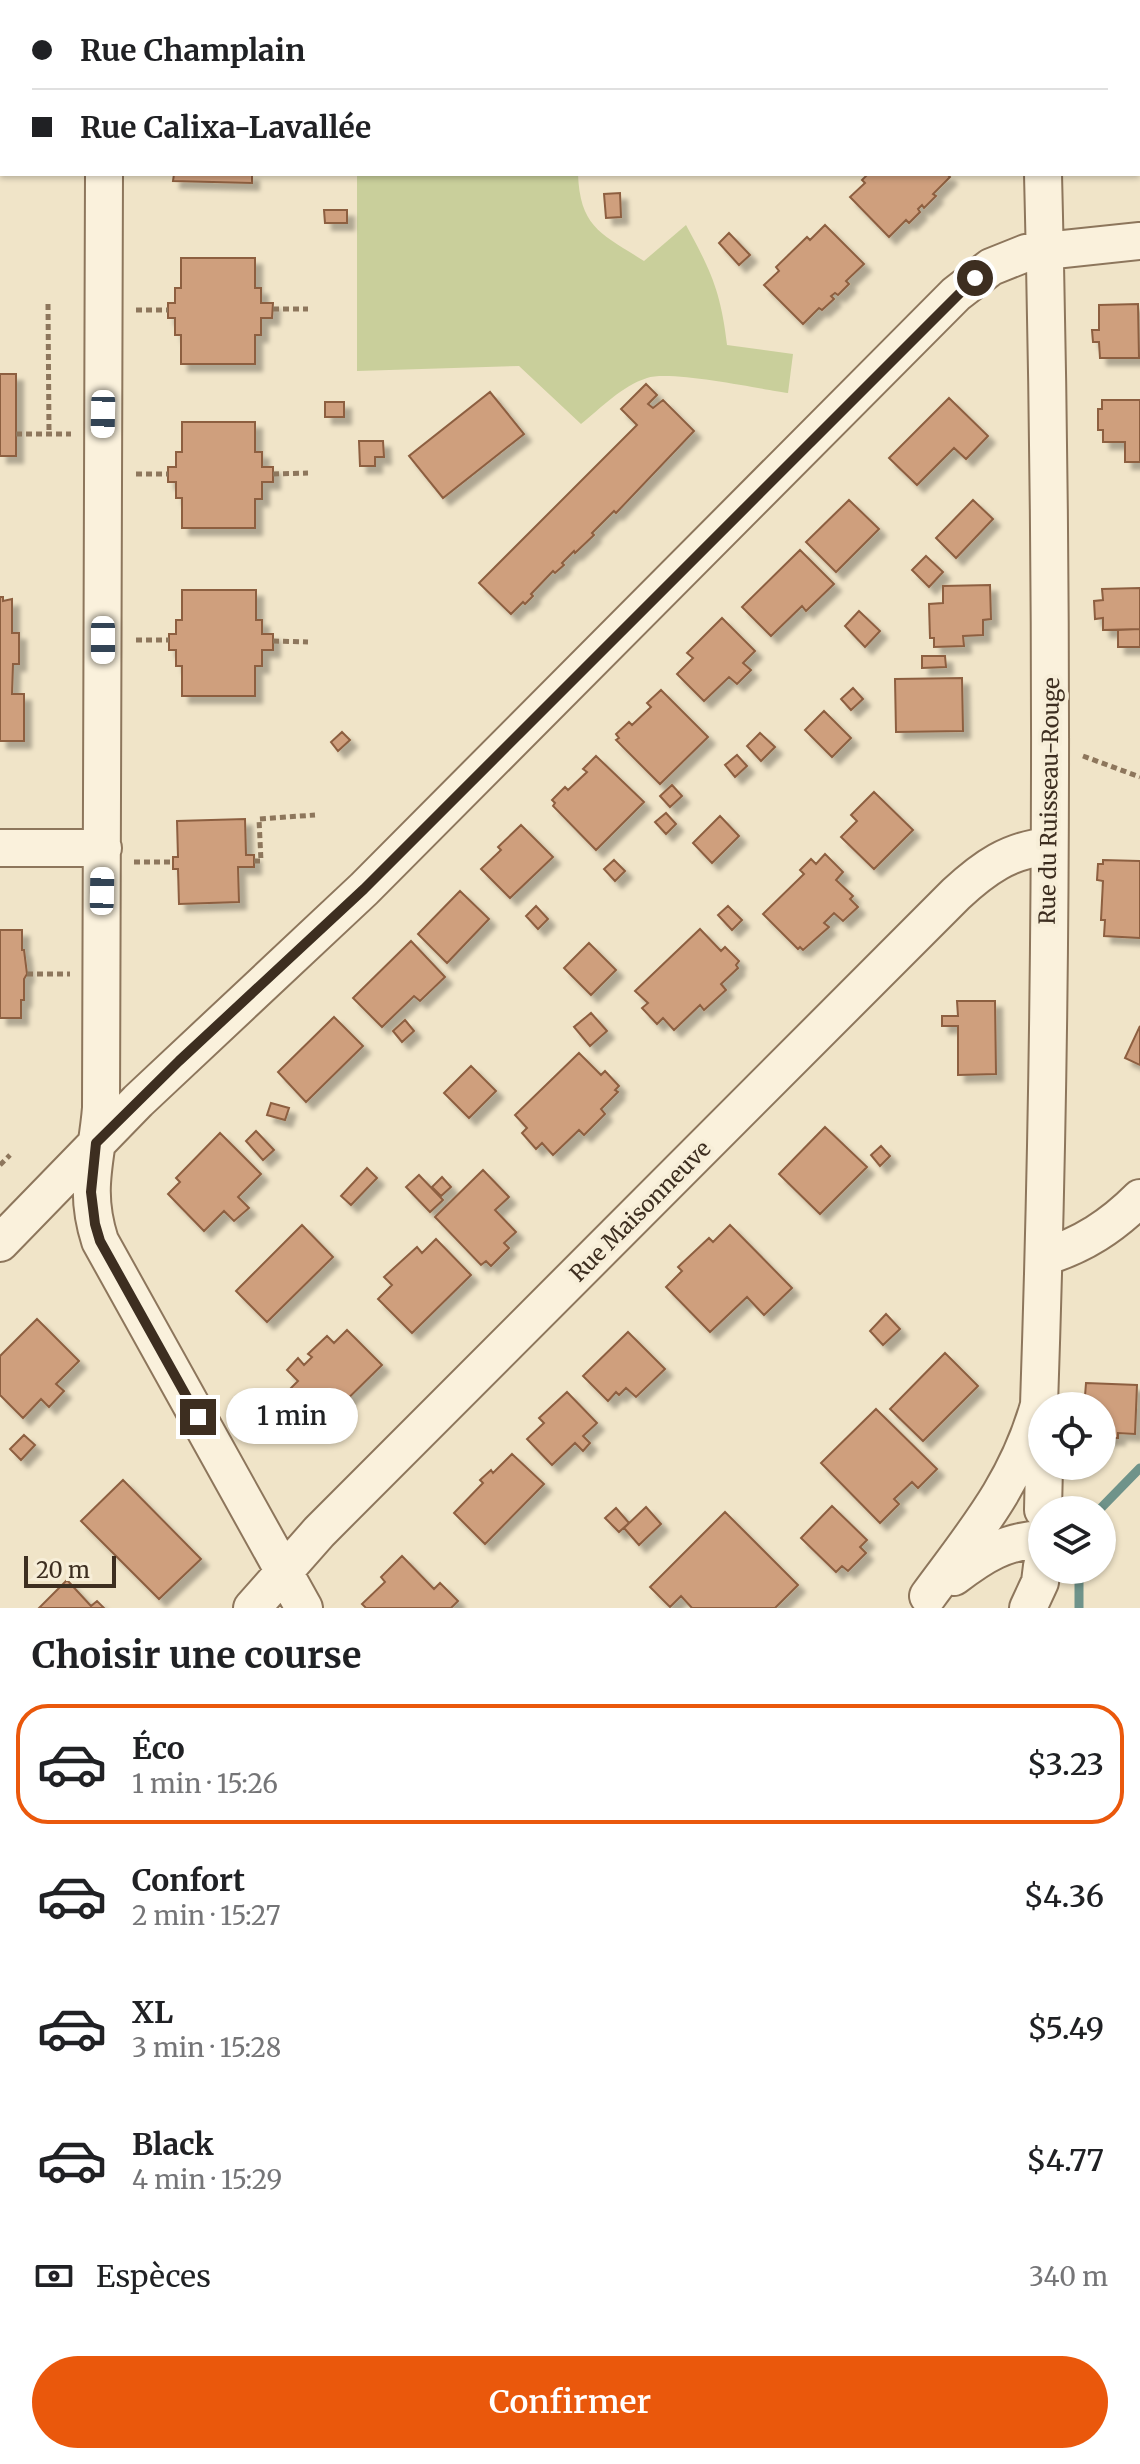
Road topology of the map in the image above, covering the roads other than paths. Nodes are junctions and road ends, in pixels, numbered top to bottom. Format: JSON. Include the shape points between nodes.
{"nodes":[{"id":1,"x":104,"y":176,"type":"edge"},
{"id":2,"x":1043,"y":176,"type":"edge"},
{"id":3,"x":1140,"y":241,"type":"edge"},
{"id":4,"x":1044,"y":250,"type":"junction"},
{"id":5,"x":1049,"y":846,"type":"junction"},
{"id":6,"x":0,"y":848,"type":"edge"},
{"id":7,"x":103,"y":848,"type":"junction"},
{"id":8,"x":96,"y":1143,"type":"junction"},
{"id":9,"x":1140,"y":1198,"type":"edge"},
{"id":10,"x":0,"y":1243,"type":"edge"},
{"id":11,"x":1044,"y":1257,"type":"junction"},
{"id":12,"x":1041,"y":1392,"type":"edge"},
{"id":13,"x":1028,"y":1444,"type":"edge"},
{"id":14,"x":1028,"y":1541,"type":"edge"},
{"id":15,"x":284,"y":1572,"type":"junction"},
{"id":16,"x":1039,"y":1584,"type":"edge"},
{"id":17,"x":922,"y":1602,"type":"edge"},
{"id":18,"x":252,"y":1608,"type":"edge"},
{"id":19,"x":304,"y":1608,"type":"edge"},
{"id":20,"x":1028,"y":1608,"type":"edge"}],
"edges":[{"from":1,"to":7,"type":"street"},
{"from":2,"to":4,"type":"street","name":"Rue du Ruisseau-Rouge"},
{"from":3,"to":4,"type":"street"},
{"from":4,"to":5,"type":"street","name":"Rue du Ruisseau-Rouge","via":[[1051,548]]},
{"from":4,"to":8,"type":"street","via":[[1008,258],[956,294],[364,889]]},
{"from":5,"to":11,"type":"street","name":"Rue du Ruisseau-Rouge"},
{"from":5,"to":15,"type":"street","name":"Rue Maisonneuve","via":[[1002,858],[956,894]]},
{"from":6,"to":7,"type":"street"},
{"from":7,"to":8,"type":"street","via":[[101,1108]]},
{"from":8,"to":10,"type":"street"},
{"from":8,"to":15,"type":"street","via":[[91,1192],[100,1241]]},
{"from":9,"to":11,"type":"street","via":[[1105,1230]]},
{"from":11,"to":12,"type":"street","name":"Rue du Ruisseau-Rouge"},
{"from":13,"to":17,"type":"street","name":"Rue du Ruisseau-Rouge","via":[[1006,1488]]},
{"from":14,"to":17,"type":"street","via":[[992,1550]]},
{"from":15,"to":18,"type":"street","name":"Rue Maisonneuve"},
{"from":15,"to":19,"type":"street"},
{"from":16,"to":20,"type":"street"}]}
